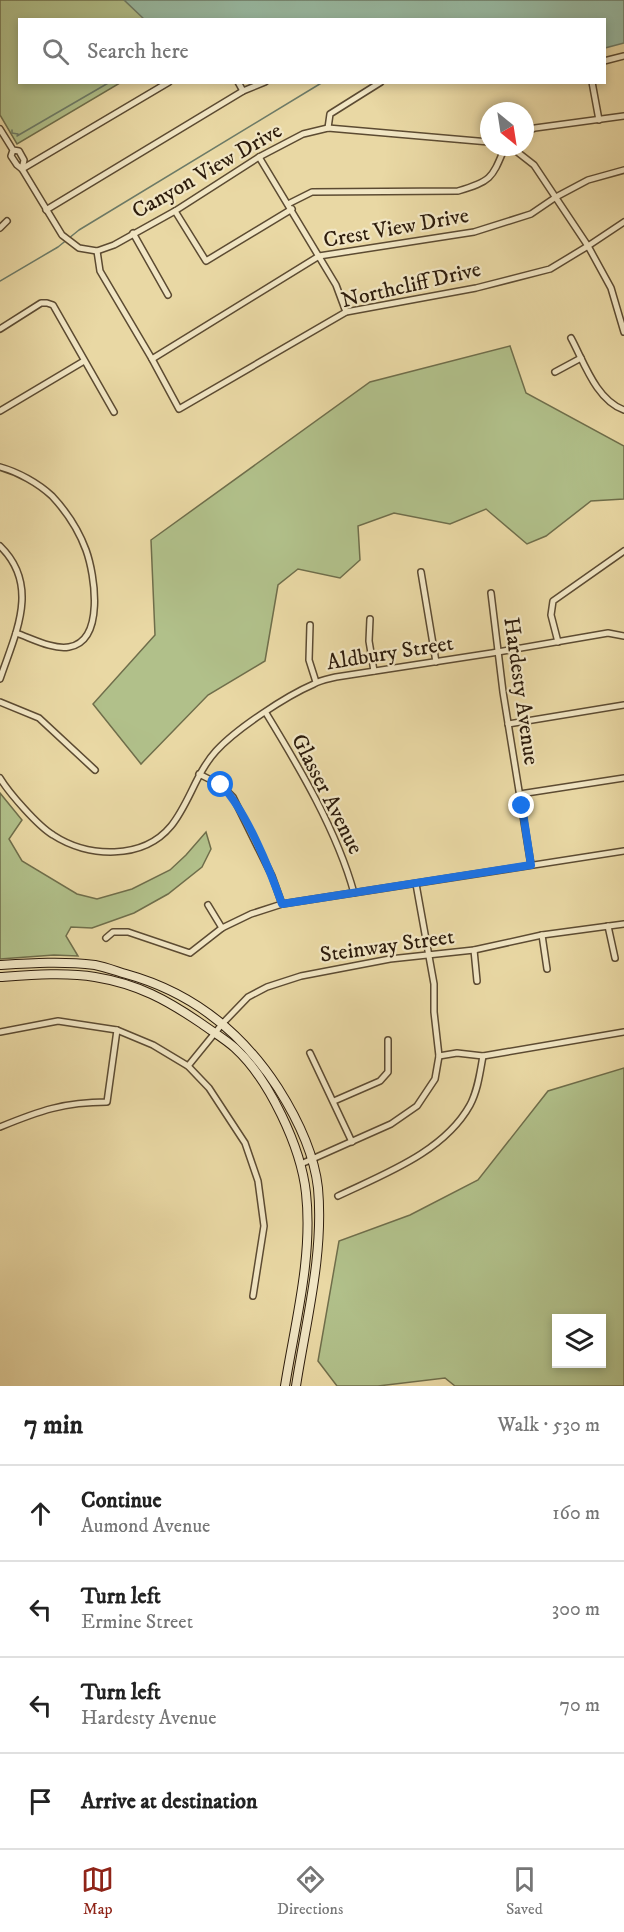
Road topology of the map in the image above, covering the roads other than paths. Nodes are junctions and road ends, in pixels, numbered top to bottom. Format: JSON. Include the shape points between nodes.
{"nodes":[{"id":1,"x":624,"y":56,"type":"edge"},
{"id":2,"x":606,"y":60,"type":"edge"},
{"id":3,"x":166,"y":84,"type":"edge"},
{"id":4,"x":239,"y":84,"type":"edge"},
{"id":5,"x":260,"y":84,"type":"edge"},
{"id":6,"x":378,"y":84,"type":"edge"},
{"id":7,"x":592,"y":84,"type":"edge"},
{"id":8,"x":243,"y":91,"type":"junction"},
{"id":9,"x":624,"y":116,"type":"edge"},
{"id":10,"x":599,"y":120,"type":"junction"},
{"id":11,"x":328,"y":128,"type":"junction"},
{"id":12,"x":534,"y":128,"type":"edge"},
{"id":13,"x":0,"y":129,"type":"edge"},
{"id":14,"x":480,"y":141,"type":"edge"},
{"id":15,"x":501,"y":156,"type":"edge"},
{"id":16,"x":522,"y":156,"type":"edge"},
{"id":17,"x":259,"y":157,"type":"junction"},
{"id":18,"x":22,"y":169,"type":"junction"},
{"id":19,"x":624,"y":170,"type":"edge"},
{"id":20,"x":556,"y":197,"type":"junction"},
{"id":21,"x":290,"y":207,"type":"junction"},
{"id":22,"x":46,"y":210,"type":"junction"},
{"id":23,"x":176,"y":211,"type":"junction"},
{"id":24,"x":7,"y":221,"type":"dead end"},
{"id":25,"x":624,"y":222,"type":"edge"},
{"id":26,"x":0,"y":228,"type":"edge"},
{"id":27,"x":133,"y":233,"type":"junction"},
{"id":28,"x":588,"y":246,"type":"junction"},
{"id":29,"x":97,"y":251,"type":"junction"},
{"id":30,"x":319,"y":256,"type":"junction"},
{"id":31,"x":168,"y":295,"type":"dead end"},
{"id":32,"x":346,"y":312,"type":"junction"},
{"id":33,"x":0,"y":329,"type":"edge"},
{"id":34,"x":624,"y":332,"type":"edge"},
{"id":35,"x":571,"y":338,"type":"dead end"},
{"id":36,"x":581,"y":358,"type":"junction"},
{"id":37,"x":152,"y":359,"type":"junction"},
{"id":38,"x":84,"y":362,"type":"junction"},
{"id":39,"x":555,"y":372,"type":"dead end"},
{"id":40,"x":624,"y":410,"type":"edge"},
{"id":41,"x":0,"y":411,"type":"edge"},
{"id":42,"x":114,"y":412,"type":"dead end"},
{"id":43,"x":0,"y":467,"type":"edge"},
{"id":44,"x":0,"y":546,"type":"edge"},
{"id":45,"x":624,"y":551,"type":"edge"},
{"id":46,"x":421,"y":572,"type":"dead end"},
{"id":47,"x":491,"y":593,"type":"dead end"},
{"id":48,"x":370,"y":619,"type":"dead end"},
{"id":49,"x":310,"y":625,"type":"dead end"},
{"id":50,"x":16,"y":633,"type":"junction"},
{"id":51,"x":624,"y":636,"type":"edge"},
{"id":52,"x":558,"y":642,"type":"junction"},
{"id":53,"x":498,"y":652,"type":"junction"},
{"id":54,"x":436,"y":662,"type":"junction"},
{"id":55,"x":374,"y":671,"type":"junction"},
{"id":56,"x":0,"y":680,"type":"edge"},
{"id":57,"x":316,"y":682,"type":"junction"},
{"id":58,"x":0,"y":702,"type":"edge"},
{"id":59,"x":624,"y":705,"type":"edge"},
{"id":60,"x":266,"y":713,"type":"junction"},
{"id":61,"x":508,"y":724,"type":"junction"},
{"id":62,"x":95,"y":770,"type":"dead end"},
{"id":63,"x":199,"y":774,"type":"junction"},
{"id":64,"x":0,"y":778,"type":"edge"},
{"id":65,"x":624,"y":778,"type":"edge"},
{"id":66,"x":520,"y":794,"type":"junction"},
{"id":67,"x":624,"y":851,"type":"edge"},
{"id":68,"x":531,"y":865,"type":"junction"},
{"id":69,"x":416,"y":884,"type":"junction"},
{"id":70,"x":354,"y":893,"type":"junction"},
{"id":71,"x":282,"y":904,"type":"junction"},
{"id":72,"x":208,"y":905,"type":"dead end"},
{"id":73,"x":624,"y":924,"type":"edge"},
{"id":74,"x":608,"y":926,"type":"junction"},
{"id":75,"x":222,"y":928,"type":"junction"},
{"id":76,"x":542,"y":935,"type":"junction"},
{"id":77,"x":106,"y":938,"type":"dead end"},
{"id":78,"x":474,"y":950,"type":"junction"},
{"id":79,"x":427,"y":956,"type":"junction"},
{"id":80,"x":615,"y":958,"type":"dead end"},
{"id":81,"x":0,"y":965,"type":"edge"},
{"id":82,"x":548,"y":969,"type":"dead end"},
{"id":83,"x":0,"y":977,"type":"edge"},
{"id":84,"x":477,"y":981,"type":"dead end"},
{"id":85,"x":223,"y":1023,"type":"junction"},
{"id":86,"x":117,"y":1030,"type":"junction"},
{"id":87,"x":0,"y":1032,"type":"edge"},
{"id":88,"x":624,"y":1032,"type":"edge"},
{"id":89,"x":215,"y":1033,"type":"junction"},
{"id":90,"x":388,"y":1040,"type":"dead end"},
{"id":91,"x":310,"y":1053,"type":"dead end"},
{"id":92,"x":439,"y":1056,"type":"junction"},
{"id":93,"x":483,"y":1056,"type":"junction"},
{"id":94,"x":188,"y":1066,"type":"junction"},
{"id":95,"x":334,"y":1101,"type":"junction"},
{"id":96,"x":0,"y":1127,"type":"edge"},
{"id":97,"x":352,"y":1142,"type":"junction"},
{"id":98,"x":312,"y":1159,"type":"junction"},
{"id":99,"x":301,"y":1164,"type":"junction"},
{"id":100,"x":338,"y":1196,"type":"dead end"},
{"id":101,"x":253,"y":1296,"type":"dead end"},
{"id":102,"x":285,"y":1386,"type":"edge"},
{"id":103,"x":296,"y":1386,"type":"edge"}],
"edges":[{"from":1,"to":2,"type":"street"},
{"from":3,"to":18,"type":"street"},
{"from":4,"to":8,"type":"street"},
{"from":5,"to":8,"type":"street"},
{"from":6,"to":11,"type":"street","via":[[330,114]]},
{"from":7,"to":10,"type":"street"},
{"from":8,"to":22,"type":"street"},
{"from":9,"to":10,"type":"street"},
{"from":10,"to":12,"type":"street"},
{"from":11,"to":14,"type":"street","name":"Canyon View Drive"},
{"from":11,"to":17,"type":"street","name":"Canyon View Drive","via":[[303,134]]},
{"from":13,"to":18,"type":"street","via":[[13,150],[11,156]]},
{"from":15,"to":21,"type":"street","via":[[494,175],[477,186],[458,191],[312,192]]},
{"from":16,"to":20,"type":"street","via":[[534,165]]},
{"from":17,"to":21,"type":"street"},
{"from":17,"to":23,"type":"street","name":"Canyon View Drive"},
{"from":18,"to":22,"type":"street"},
{"from":19,"to":20,"type":"street","name":"Crest View Drive","via":[[588,180]]},
{"from":20,"to":28,"type":"street"},
{"from":20,"to":30,"type":"street","name":"Crest View Drive","via":[[531,214],[474,232]]},
{"from":21,"to":23,"type":"street","via":[[206,261]]},
{"from":21,"to":30,"type":"street"},
{"from":22,"to":29,"type":"street","via":[[63,236],[88,251]]},
{"from":23,"to":27,"type":"street","name":"Canyon View Drive"},
{"from":24,"to":26,"type":"street"},
{"from":25,"to":28,"type":"street","name":"Northcliff Drive"},
{"from":27,"to":29,"type":"street","name":"Canyon View Drive"},
{"from":27,"to":31,"type":"street"},
{"from":28,"to":32,"type":"street","name":"Northcliff Drive","via":[[550,269],[476,288]]},
{"from":28,"to":34,"type":"street","via":[[611,288]]},
{"from":29,"to":37,"type":"street","via":[[100,271]]},
{"from":30,"to":32,"type":"street"},
{"from":30,"to":37,"type":"street","name":"Crest View Drive"},
{"from":32,"to":37,"type":"street","name":"Northcliff Drive","via":[[179,409]]},
{"from":33,"to":38,"type":"street","via":[[47,303],[56,310]]},
{"from":35,"to":36,"type":"street"},
{"from":36,"to":39,"type":"street"},
{"from":36,"to":40,"type":"street","via":[[598,389]]},
{"from":38,"to":41,"type":"street"},
{"from":38,"to":42,"type":"street"},
{"from":43,"to":50,"type":"street","via":[[30,480],[51,495],[86,549],[92,570],[93,619],[85,639],[65,648]]},
{"from":44,"to":50,"type":"street","via":[[21,579],[22,608]]},
{"from":45,"to":52,"type":"street","via":[[554,601],[551,615]]},
{"from":46,"to":54,"type":"street"},
{"from":47,"to":53,"type":"street","name":"Hardesty Avenue"},
{"from":48,"to":55,"type":"street"},
{"from":49,"to":57,"type":"street","via":[[309,660]]},
{"from":50,"to":56,"type":"street"},
{"from":51,"to":52,"type":"street","name":"Aldbury Street","via":[[609,633]]},
{"from":52,"to":53,"type":"street","name":"Aldbury Street"},
{"from":53,"to":54,"type":"street","name":"Aldbury Street"},
{"from":53,"to":61,"type":"street","name":"Hardesty Avenue"},
{"from":54,"to":55,"type":"street","name":"Aldbury Street"},
{"from":55,"to":57,"type":"street","name":"Aldbury Street"},
{"from":57,"to":60,"type":"street","name":"Aldbury Street"},
{"from":58,"to":62,"type":"street","via":[[39,718]]},
{"from":59,"to":61,"type":"street"},
{"from":60,"to":63,"type":"street","name":"Aldbury Street","via":[[229,738]]},
{"from":60,"to":70,"type":"street","name":"Glasser Avenue","via":[[293,757],[345,862]]},
{"from":61,"to":66,"type":"street","name":"Hardesty Avenue"},
{"from":63,"to":64,"type":"street","name":"Aldbury Street","via":[[171,826],[160,837],[149,844],[108,853],[53,836]]},
{"from":63,"to":71,"type":"street","via":[[221,785],[232,797]]},
{"from":65,"to":66,"type":"street"},
{"from":66,"to":68,"type":"street","name":"Hardesty Avenue"},
{"from":67,"to":68,"type":"street"},
{"from":68,"to":69,"type":"street"},
{"from":69,"to":70,"type":"street"},
{"from":69,"to":79,"type":"street"},
{"from":70,"to":71,"type":"street"},
{"from":71,"to":75,"type":"street"},
{"from":72,"to":75,"type":"street"},
{"from":73,"to":74,"type":"street","name":"Steinway Street"},
{"from":74,"to":76,"type":"street","name":"Steinway Street"},
{"from":74,"to":80,"type":"street"},
{"from":75,"to":77,"type":"street","via":[[190,953],[128,932],[113,932]]},
{"from":76,"to":78,"type":"street","name":"Steinway Street"},
{"from":76,"to":82,"type":"street"},
{"from":78,"to":79,"type":"street","name":"Steinway Street"},
{"from":78,"to":84,"type":"street"},
{"from":79,"to":85,"type":"street","name":"Steinway Street","via":[[329,970],[267,987],[248,997]]},
{"from":79,"to":92,"type":"street","via":[[434,984]]},
{"from":81,"to":85,"type":"main road","via":[[46,962],[97,966],[146,979],[178,993]]},
{"from":83,"to":89,"type":"main road","via":[[95,976],[150,992]]},
{"from":85,"to":89,"type":"street","name":"Steinway Street"},
{"from":85,"to":98,"type":"main road","via":[[264,1067],[294,1114]]},
{"from":86,"to":87,"type":"street","via":[[58,1021]]},
{"from":86,"to":94,"type":"street"},
{"from":86,"to":96,"type":"street","via":[[107,1102],[68,1104]]},
{"from":88,"to":93,"type":"street"},
{"from":89,"to":94,"type":"street","name":"Steinway Street"},
{"from":89,"to":99,"type":"main road","via":[[236,1049],[260,1077]]},
{"from":90,"to":95,"type":"street","via":[[388,1072],[380,1081]]},
{"from":91,"to":95,"type":"street"},
{"from":92,"to":93,"type":"street"},
{"from":92,"to":97,"type":"street","via":[[435,1079],[417,1106],[391,1124]]},
{"from":93,"to":100,"type":"street","via":[[471,1103],[456,1126],[431,1148]]},
{"from":94,"to":101,"type":"street","via":[[245,1143],[258,1180],[264,1226]]},
{"from":95,"to":97,"type":"street"},
{"from":97,"to":98,"type":"street"},
{"from":98,"to":99,"type":"street"},
{"from":98,"to":103,"type":"main road","via":[[320,1226]]},
{"from":99,"to":102,"type":"main road","via":[[308,1232]]}]}
